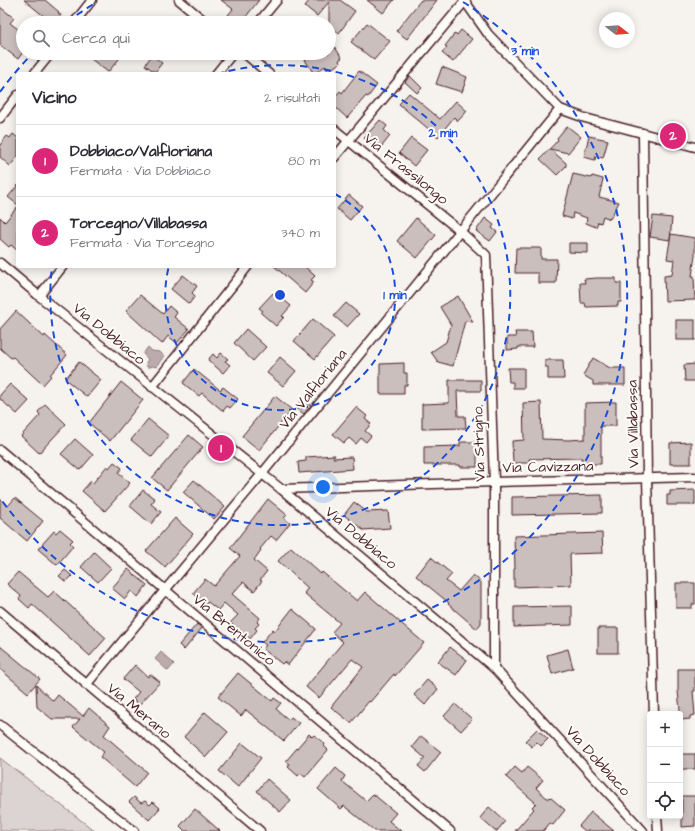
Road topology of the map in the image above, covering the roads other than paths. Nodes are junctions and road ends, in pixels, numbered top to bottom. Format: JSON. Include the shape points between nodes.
{"nodes":[{"id":1,"x":92,"y":0,"type":"edge"},
{"id":2,"x":179,"y":0,"type":"edge"},
{"id":3,"x":277,"y":0,"type":"edge"},
{"id":4,"x":465,"y":0,"type":"edge"},
{"id":5,"x":79,"y":16,"type":"edge"},
{"id":6,"x":198,"y":16,"type":"edge"},
{"id":7,"x":264,"y":16,"type":"edge"},
{"id":8,"x":45,"y":60,"type":"edge"},
{"id":9,"x":227,"y":60,"type":"edge"},
{"id":10,"x":252,"y":60,"type":"edge"},
{"id":11,"x":36,"y":72,"type":"edge"},
{"id":12,"x":218,"y":72,"type":"edge"},
{"id":13,"x":267,"y":72,"type":"edge"},
{"id":14,"x":16,"y":98,"type":"edge"},
{"id":15,"x":560,"y":109,"type":"junction"},
{"id":16,"x":0,"y":118,"type":"edge"},
{"id":17,"x":336,"y":131,"type":"edge"},
{"id":18,"x":642,"y":133,"type":"junction"},
{"id":19,"x":348,"y":140,"type":"junction"},
{"id":20,"x":695,"y":147,"type":"edge"},
{"id":21,"x":336,"y":155,"type":"edge"},
{"id":22,"x":460,"y":231,"type":"junction"},
{"id":23,"x":0,"y":263,"type":"edge"},
{"id":24,"x":61,"y":268,"type":"edge"},
{"id":25,"x":246,"y":268,"type":"edge"},
{"id":26,"x":39,"y":296,"type":"junction"},
{"id":27,"x":152,"y":387,"type":"junction"},
{"id":28,"x":0,"y":450,"type":"edge"},
{"id":29,"x":261,"y":475,"type":"junction"},
{"id":30,"x":695,"y":478,"type":"edge"},
{"id":31,"x":647,"y":479,"type":"junction"},
{"id":32,"x":494,"y":482,"type":"junction"},
{"id":33,"x":281,"y":489,"type":"junction"},
{"id":34,"x":165,"y":590,"type":"junction"},
{"id":35,"x":0,"y":611,"type":"edge"},
{"id":36,"x":494,"y":668,"type":"junction"},
{"id":37,"x":86,"y":685,"type":"junction"},
{"id":38,"x":654,"y":711,"type":"edge"},
{"id":39,"x":0,"y":725,"type":"edge"},
{"id":40,"x":657,"y":819,"type":"edge"},
{"id":41,"x":134,"y":831,"type":"edge"},
{"id":42,"x":260,"y":831,"type":"edge"},
{"id":43,"x":450,"y":831,"type":"edge"},
{"id":44,"x":643,"y":831,"type":"edge"},
{"id":45,"x":658,"y":831,"type":"edge"}],
"edges":[{"from":1,"to":5,"type":"street"},
{"from":2,"to":6,"type":"street"},
{"from":3,"to":7,"type":"street"},
{"from":4,"to":15,"type":"street","via":[[488,34]]},
{"from":4,"to":19,"type":"street"},
{"from":8,"to":11,"type":"street"},
{"from":9,"to":12,"type":"street"},
{"from":10,"to":13,"type":"street"},
{"from":14,"to":16,"type":"street"},
{"from":15,"to":18,"type":"street"},
{"from":15,"to":22,"type":"street","name":"Via Valfloriana"},
{"from":17,"to":19,"type":"street","name":"Via Frassilongo"},
{"from":18,"to":20,"type":"street"},
{"from":18,"to":31,"type":"street","name":"Via Villabassa"},
{"from":19,"to":21,"type":"street"},
{"from":19,"to":22,"type":"street","name":"Via Frassilongo"},
{"from":22,"to":29,"type":"street","name":"Via Valfloriana"},
{"from":22,"to":32,"type":"street","name":"Via Strigno","via":[[486,255]]},
{"from":23,"to":26,"type":"street","name":"Via Dobbiaco"},
{"from":24,"to":26,"type":"street"},
{"from":25,"to":27,"type":"street"},
{"from":26,"to":27,"type":"street","name":"Via Dobbiaco"},
{"from":27,"to":29,"type":"street","name":"Via Dobbiaco"},
{"from":28,"to":34,"type":"street","name":"Via Brentonico"},
{"from":29,"to":33,"type":"street","name":"Via Dobbiaco"},
{"from":29,"to":34,"type":"street","name":"Via Valfloriana"},
{"from":30,"to":31,"type":"street","name":"Via Cavizzana"},
{"from":31,"to":32,"type":"street","name":"Via Cavizzana"},
{"from":31,"to":38,"type":"street","name":"Via Villabassa"},
{"from":32,"to":33,"type":"street","name":"Via Cavizzana"},
{"from":32,"to":36,"type":"street","name":"Via Strigno"},
{"from":33,"to":36,"type":"street","name":"Via Dobbiaco"},
{"from":34,"to":37,"type":"street","name":"Via Valfloriana"},
{"from":34,"to":43,"type":"street","name":"Via Brentonico"},
{"from":35,"to":37,"type":"street","name":"Via Merano"},
{"from":36,"to":44,"type":"street","name":"Via Dobbiaco"},
{"from":37,"to":42,"type":"street","name":"Via Merano"},
{"from":39,"to":41,"type":"street"},
{"from":40,"to":45,"type":"street"}]}
